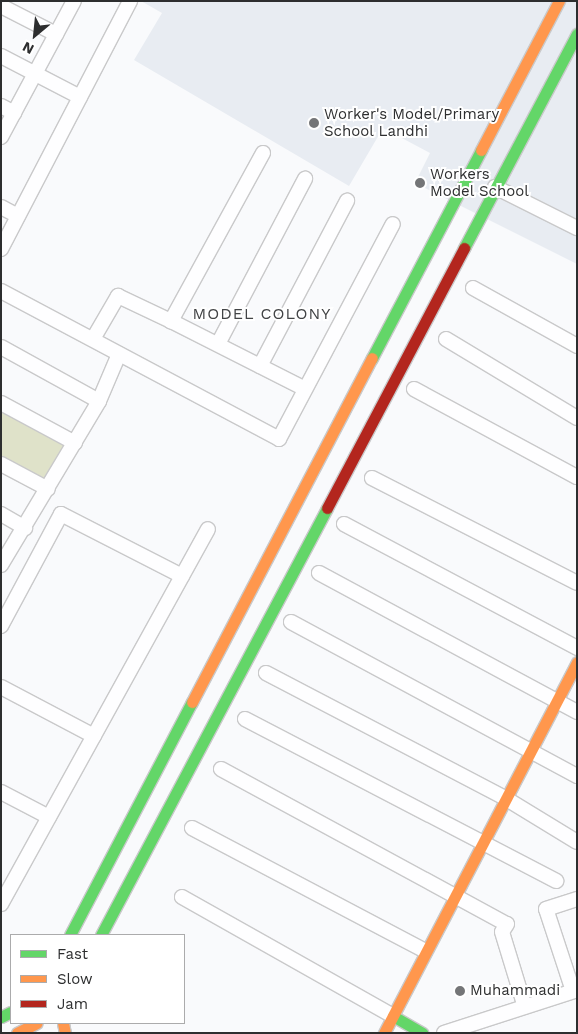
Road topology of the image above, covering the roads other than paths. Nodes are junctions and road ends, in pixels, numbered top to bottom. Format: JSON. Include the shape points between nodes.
{"nodes":[{"id":1,"x":74,"y":1,"type":"edge"},
{"id":2,"x":130,"y":1,"type":"edge"},
{"id":3,"x":559,"y":1,"type":"edge"},
{"id":4,"x":1,"y":6,"type":"edge"},
{"id":5,"x":56,"y":34,"type":"junction"},
{"id":6,"x":577,"y":34,"type":"edge"},
{"id":7,"x":1,"y":56,"type":"edge"},
{"id":8,"x":36,"y":74,"type":"junction"},
{"id":9,"x":80,"y":97,"type":"junction"},
{"id":10,"x":1,"y":106,"type":"edge"},
{"id":11,"x":14,"y":113,"type":"junction"},
{"id":12,"x":1,"y":137,"type":"edge"},
{"id":13,"x":263,"y":153,"type":"dead end"},
{"id":14,"x":305,"y":179,"type":"dead end"},
{"id":15,"x":495,"y":187,"type":"junction"},
{"id":16,"x":347,"y":201,"type":"dead end"},
{"id":17,"x":1,"y":207,"type":"edge"},
{"id":18,"x":18,"y":216,"type":"junction"},
{"id":19,"x":393,"y":224,"type":"dead end"},
{"id":20,"x":577,"y":228,"type":"edge"},
{"id":21,"x":1,"y":249,"type":"edge"},
{"id":22,"x":473,"y":288,"type":"dead end"},
{"id":23,"x":1,"y":291,"type":"edge"},
{"id":24,"x":171,"y":321,"type":"junction"},
{"id":25,"x":93,"y":339,"type":"junction"},
{"id":26,"x":446,"y":340,"type":"dead end"},
{"id":27,"x":218,"y":344,"type":"junction"},
{"id":28,"x":577,"y":346,"type":"edge"},
{"id":29,"x":1,"y":347,"type":"edge"},
{"id":30,"x":119,"y":354,"type":"junction"},
{"id":31,"x":260,"y":366,"type":"junction"},
{"id":32,"x":305,"y":389,"type":"junction"},
{"id":33,"x":414,"y":389,"type":"dead end"},
{"id":34,"x":99,"y":401,"type":"junction"},
{"id":35,"x":1,"y":403,"type":"edge"},
{"id":36,"x":577,"y":418,"type":"edge"},
{"id":37,"x":75,"y":443,"type":"junction"},
{"id":38,"x":1,"y":464,"type":"edge"},
{"id":39,"x":577,"y":477,"type":"edge"},
{"id":40,"x":372,"y":478,"type":"dead end"},
{"id":41,"x":48,"y":489,"type":"junction"},
{"id":42,"x":1,"y":514,"type":"edge"},
{"id":43,"x":344,"y":524,"type":"dead end"},
{"id":44,"x":25,"y":528,"type":"junction"},
{"id":45,"x":208,"y":529,"type":"dead end"},
{"id":46,"x":2,"y":562,"type":"edge"},
{"id":47,"x":318,"y":573,"type":"dead end"},
{"id":48,"x":182,"y":576,"type":"junction"},
{"id":49,"x":577,"y":583,"type":"edge"},
{"id":50,"x":292,"y":622,"type":"dead end"},
{"id":51,"x":1,"y":626,"type":"edge"},
{"id":52,"x":577,"y":648,"type":"edge"},
{"id":53,"x":577,"y":662,"type":"edge"},
{"id":54,"x":266,"y":673,"type":"dead end"},
{"id":55,"x":1,"y":687,"type":"edge"},
{"id":56,"x":556,"y":701,"type":"junction"},
{"id":57,"x":577,"y":712,"type":"edge"},
{"id":58,"x":245,"y":719,"type":"dead end"},
{"id":59,"x":94,"y":736,"type":"junction"},
{"id":60,"x":529,"y":752,"type":"junction"},
{"id":61,"x":221,"y":769,"type":"dead end"},
{"id":62,"x":577,"y":776,"type":"edge"},
{"id":63,"x":1,"y":792,"type":"edge"},
{"id":64,"x":505,"y":798,"type":"junction"},
{"id":65,"x":49,"y":817,"type":"junction"},
{"id":66,"x":192,"y":828,"type":"dead end"},
{"id":67,"x":577,"y":842,"type":"edge"},
{"id":68,"x":481,"y":843,"type":"junction"},
{"id":69,"x":556,"y":881,"type":"dead end"},
{"id":70,"x":182,"y":897,"type":"dead end"},
{"id":71,"x":453,"y":897,"type":"junction"},
{"id":72,"x":577,"y":899,"type":"edge"},
{"id":73,"x":1,"y":904,"type":"edge"},
{"id":74,"x":71,"y":934,"type":"edge"},
{"id":75,"x":102,"y":934,"type":"edge"},
{"id":76,"x":425,"y":951,"type":"junction"},
{"id":77,"x":575,"y":991,"type":"edge"},
{"id":78,"x":525,"y":1007,"type":"junction"},
{"id":79,"x":393,"y":1016,"type":"junction"},
{"id":80,"x":35,"y":1024,"type":"edge"},
{"id":81,"x":17,"y":1033,"type":"edge"},
{"id":82,"x":384,"y":1033,"type":"edge"},
{"id":83,"x":423,"y":1033,"type":"edge"},
{"id":84,"x":444,"y":1033,"type":"edge"}],
"edges":[{"from":1,"to":5,"type":"street"},
{"from":2,"to":9,"type":"street"},
{"from":3,"to":74,"type":"street"},
{"from":4,"to":5,"type":"street"},
{"from":5,"to":8,"type":"street"},
{"from":6,"to":15,"type":"street"},
{"from":7,"to":8,"type":"street"},
{"from":8,"to":9,"type":"street"},
{"from":8,"to":11,"type":"street"},
{"from":9,"to":18,"type":"street"},
{"from":10,"to":11,"type":"street"},
{"from":11,"to":12,"type":"street"},
{"from":13,"to":24,"type":"street"},
{"from":14,"to":27,"type":"street"},
{"from":15,"to":20,"type":"street"},
{"from":15,"to":75,"type":"street","via":[[324,521]]},
{"from":16,"to":31,"type":"street"},
{"from":17,"to":18,"type":"street"},
{"from":18,"to":21,"type":"street"},
{"from":19,"to":32,"type":"street"},
{"from":22,"to":28,"type":"street"},
{"from":23,"to":25,"type":"street"},
{"from":24,"to":25,"type":"street","via":[[118,296]]},
{"from":24,"to":27,"type":"street"},
{"from":25,"to":30,"type":"street"},
{"from":26,"to":36,"type":"street"},
{"from":27,"to":31,"type":"street"},
{"from":29,"to":34,"type":"street"},
{"from":30,"to":32,"type":"street","via":[[279,439]]},
{"from":30,"to":34,"type":"street"},
{"from":31,"to":32,"type":"street"},
{"from":33,"to":39,"type":"street"},
{"from":34,"to":37,"type":"street"},
{"from":35,"to":37,"type":"street"},
{"from":37,"to":41,"type":"street"},
{"from":38,"to":41,"type":"street"},
{"from":40,"to":49,"type":"street"},
{"from":41,"to":44,"type":"street"},
{"from":42,"to":44,"type":"street"},
{"from":43,"to":52,"type":"street"},
{"from":44,"to":46,"type":"street"},
{"from":45,"to":48,"type":"street"},
{"from":47,"to":56,"type":"street"},
{"from":48,"to":51,"type":"street","via":[[61,514]]},
{"from":48,"to":59,"type":"street"},
{"from":50,"to":60,"type":"street"},
{"from":53,"to":56,"type":"street"},
{"from":54,"to":64,"type":"street"},
{"from":55,"to":59,"type":"street"},
{"from":56,"to":57,"type":"street"},
{"from":56,"to":60,"type":"street"},
{"from":58,"to":68,"type":"street"},
{"from":59,"to":65,"type":"street"},
{"from":60,"to":62,"type":"street"},
{"from":60,"to":64,"type":"street"},
{"from":61,"to":71,"type":"street"},
{"from":63,"to":65,"type":"street"},
{"from":64,"to":67,"type":"street"},
{"from":64,"to":68,"type":"street"},
{"from":65,"to":73,"type":"street"},
{"from":66,"to":76,"type":"street"},
{"from":68,"to":69,"type":"street"},
{"from":68,"to":71,"type":"street"},
{"from":70,"to":79,"type":"street"},
{"from":71,"to":76,"type":"street"},
{"from":71,"to":78,"type":"street","via":[[507,924],[502,932]]},
{"from":72,"to":77,"type":"street","via":[[546,909]]},
{"from":76,"to":79,"type":"street"},
{"from":77,"to":78,"type":"street"},
{"from":78,"to":84,"type":"street"},
{"from":79,"to":82,"type":"street"},
{"from":79,"to":83,"type":"street"},
{"from":80,"to":81,"type":"street"}]}
